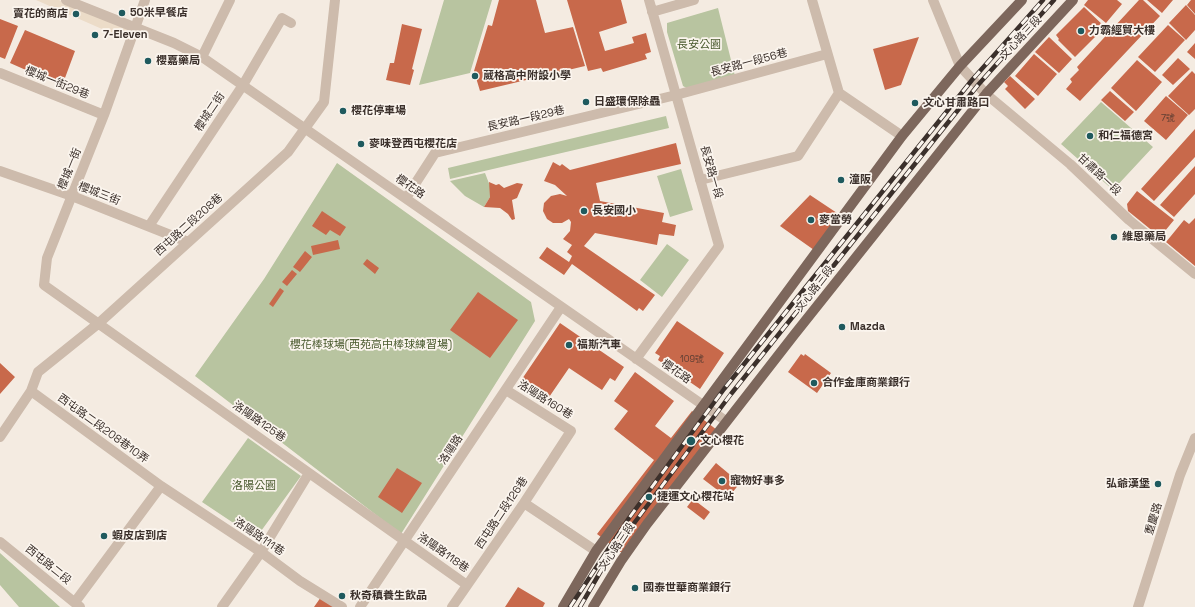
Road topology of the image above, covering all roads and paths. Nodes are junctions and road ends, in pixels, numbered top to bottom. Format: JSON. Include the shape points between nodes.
{"nodes":[{"id":1,"x":66,"y":0,"type":"edge"},
{"id":2,"x":145,"y":0,"type":"edge"},
{"id":3,"x":230,"y":0,"type":"edge"},
{"id":4,"x":335,"y":0,"type":"edge"},
{"id":5,"x":649,"y":0,"type":"edge"},
{"id":6,"x":694,"y":0,"type":"edge"},
{"id":7,"x":812,"y":0,"type":"edge"},
{"id":8,"x":933,"y":0,"type":"edge"},
{"id":9,"x":1022,"y":0,"type":"edge"},
{"id":10,"x":1073,"y":0,"type":"edge"},
{"id":11,"x":652,"y":12,"type":"junction"},
{"id":12,"x":291,"y":23,"type":"dead end"},
{"id":13,"x":135,"y":28,"type":"junction"},
{"id":14,"x":827,"y":54,"type":"junction"},
{"id":15,"x":202,"y":57,"type":"junction"},
{"id":16,"x":960,"y":66,"type":"junction"},
{"id":17,"x":0,"y":73,"type":"edge"},
{"id":18,"x":243,"y":85,"type":"junction"},
{"id":19,"x":839,"y":93,"type":"junction"},
{"id":20,"x":986,"y":94,"type":"junction"},
{"id":21,"x":676,"y":95,"type":"junction"},
{"id":22,"x":104,"y":115,"type":"junction"},
{"id":23,"x":306,"y":129,"type":"junction"},
{"id":24,"x":902,"y":136,"type":"junction"},
{"id":25,"x":0,"y":171,"type":"edge"},
{"id":26,"x":700,"y":180,"type":"junction"},
{"id":27,"x":72,"y":196,"type":"junction"},
{"id":28,"x":406,"y":198,"type":"junction"},
{"id":29,"x":149,"y":226,"type":"junction"},
{"id":30,"x":188,"y":242,"type":"junction"},
{"id":31,"x":1195,"y":274,"type":"edge"},
{"id":32,"x":561,"y":307,"type":"junction"},
{"id":33,"x":99,"y":323,"type":"junction"},
{"id":34,"x":636,"y":359,"type":"junction"},
{"id":35,"x":506,"y":390,"type":"junction"},
{"id":36,"x":31,"y":391,"type":"junction"},
{"id":37,"x":702,"y":406,"type":"junction"},
{"id":38,"x":726,"y":421,"type":"junction"},
{"id":39,"x":571,"y":431,"type":"joint"},
{"id":40,"x":0,"y":437,"type":"edge"},
{"id":41,"x":1195,"y":438,"type":"edge"},
{"id":42,"x":309,"y":473,"type":"junction"},
{"id":43,"x":162,"y":486,"type":"junction"},
{"id":44,"x":524,"y":503,"type":"junction"},
{"id":45,"x":405,"y":541,"type":"junction"},
{"id":46,"x":0,"y":542,"type":"edge"},
{"id":47,"x":596,"y":551,"type":"junction"},
{"id":48,"x":261,"y":552,"type":"junction"},
{"id":49,"x":467,"y":585,"type":"junction"},
{"id":50,"x":77,"y":605,"type":"edge"},
{"id":51,"x":222,"y":607,"type":"edge"},
{"id":52,"x":342,"y":607,"type":"edge"},
{"id":53,"x":360,"y":607,"type":"edge"},
{"id":54,"x":452,"y":607,"type":"edge"},
{"id":55,"x":563,"y":607,"type":"edge"},
{"id":56,"x":593,"y":607,"type":"edge"},
{"id":57,"x":1138,"y":607,"type":"edge"}],
"edges":[{"from":1,"to":13,"type":"street","name":"櫻花路"},
{"from":2,"to":13,"type":"street","name":"櫻城一街"},
{"from":3,"to":15,"type":"street"},
{"from":4,"to":23,"type":"street","name":"西屯路二段208巷","via":[[324,102]]},
{"from":5,"to":11,"type":"street","name":"長安路一段"},
{"from":6,"to":11,"type":"street"},
{"from":7,"to":14,"type":"street"},
{"from":8,"to":16,"type":"street"},
{"from":9,"to":16,"type":"main road","name":"文心路三段"},
{"from":10,"to":20,"type":"main road","name":"文心路三段"},
{"from":11,"to":21,"type":"street","name":"長安路一段"},
{"from":12,"to":18,"type":"street","name":"櫻城二街","via":[[282,18]]},
{"from":13,"to":15,"type":"street","name":"櫻花路"},
{"from":13,"to":22,"type":"street","name":"櫻城一街"},
{"from":14,"to":19,"type":"street"},
{"from":14,"to":21,"type":"street","name":"長安路一段56巷"},
{"from":15,"to":18,"type":"street","name":"櫻花路"},
{"from":16,"to":20,"type":"street","name":"甘肅路一段"},
{"from":16,"to":24,"type":"main road","name":"文心路三段"},
{"from":17,"to":22,"type":"street","name":"櫻城一街29巷"},
{"from":18,"to":23,"type":"street","name":"櫻花路"},
{"from":18,"to":29,"type":"street","name":"櫻城二街"},
{"from":19,"to":24,"type":"street"},
{"from":19,"to":26,"type":"street","via":[[798,156]]},
{"from":20,"to":31,"type":"street","name":"甘肅路一段","via":[[1075,169],[1129,220]]},
{"from":20,"to":38,"type":"main road","name":"文心路三段"},
{"from":21,"to":26,"type":"street","name":"長安路一段"},
{"from":21,"to":28,"type":"street","name":"長安路一段29巷","via":[[435,153]]},
{"from":22,"to":27,"type":"street","name":"櫻城一街"},
{"from":23,"to":28,"type":"street","name":"櫻花路"},
{"from":23,"to":30,"type":"street","name":"西屯路二段208巷","via":[[288,152]]},
{"from":24,"to":37,"type":"main road","name":"文心路三段"},
{"from":25,"to":27,"type":"street","name":"櫻城三街"},
{"from":26,"to":34,"type":"street","name":"長安路一段","via":[[719,246]]},
{"from":27,"to":29,"type":"street","name":"櫻城三街"},
{"from":27,"to":33,"type":"street","name":"櫻城一街","via":[[47,258],[44,285]]},
{"from":28,"to":32,"type":"street","name":"櫻花路"},
{"from":29,"to":30,"type":"street","name":"櫻城三街"},
{"from":30,"to":33,"type":"street","name":"西屯路二段208巷"},
{"from":32,"to":34,"type":"street","name":"櫻花路"},
{"from":32,"to":35,"type":"street","name":"洛陽路"},
{"from":33,"to":36,"type":"street","name":"西屯路二段208巷","via":[[38,372]]},
{"from":33,"to":42,"type":"street","name":"洛陽路125巷"},
{"from":34,"to":37,"type":"street","name":"櫻花路"},
{"from":35,"to":39,"type":"street","name":"洛陽路160巷"},
{"from":35,"to":45,"type":"street","name":"洛陽路"},
{"from":36,"to":40,"type":"street","name":"西屯路二段208巷"},
{"from":36,"to":43,"type":"street","name":"西屯路二段208巷10弄"},
{"from":37,"to":38,"type":"street","name":"櫻花路"},
{"from":37,"to":47,"type":"main road","name":"文心路三段"},
{"from":38,"to":56,"type":"main road","name":"文心路三段","via":[[634,542]]},
{"from":39,"to":44,"type":"street","name":"西屯路二段126巷"},
{"from":41,"to":57,"type":"street","name":"重慶路","via":[[1180,475]]},
{"from":42,"to":45,"type":"street","name":"洛陽路125巷"},
{"from":42,"to":48,"type":"street"},
{"from":43,"to":48,"type":"street","name":"洛陽路111巷"},
{"from":43,"to":50,"type":"street"},
{"from":44,"to":47,"type":"street"},
{"from":44,"to":49,"type":"street","name":"西屯路二段126巷"},
{"from":45,"to":49,"type":"street","name":"洛陽路118巷"},
{"from":45,"to":53,"type":"street","name":"洛陽路"},
{"from":46,"to":50,"type":"street","name":"西屯路二段"},
{"from":47,"to":55,"type":"main road","name":"文心路三段"},
{"from":48,"to":51,"type":"street"},
{"from":48,"to":52,"type":"street","name":"洛陽路111巷","via":[[300,581]]},
{"from":49,"to":54,"type":"street","name":"西屯路二段126巷"}]}
